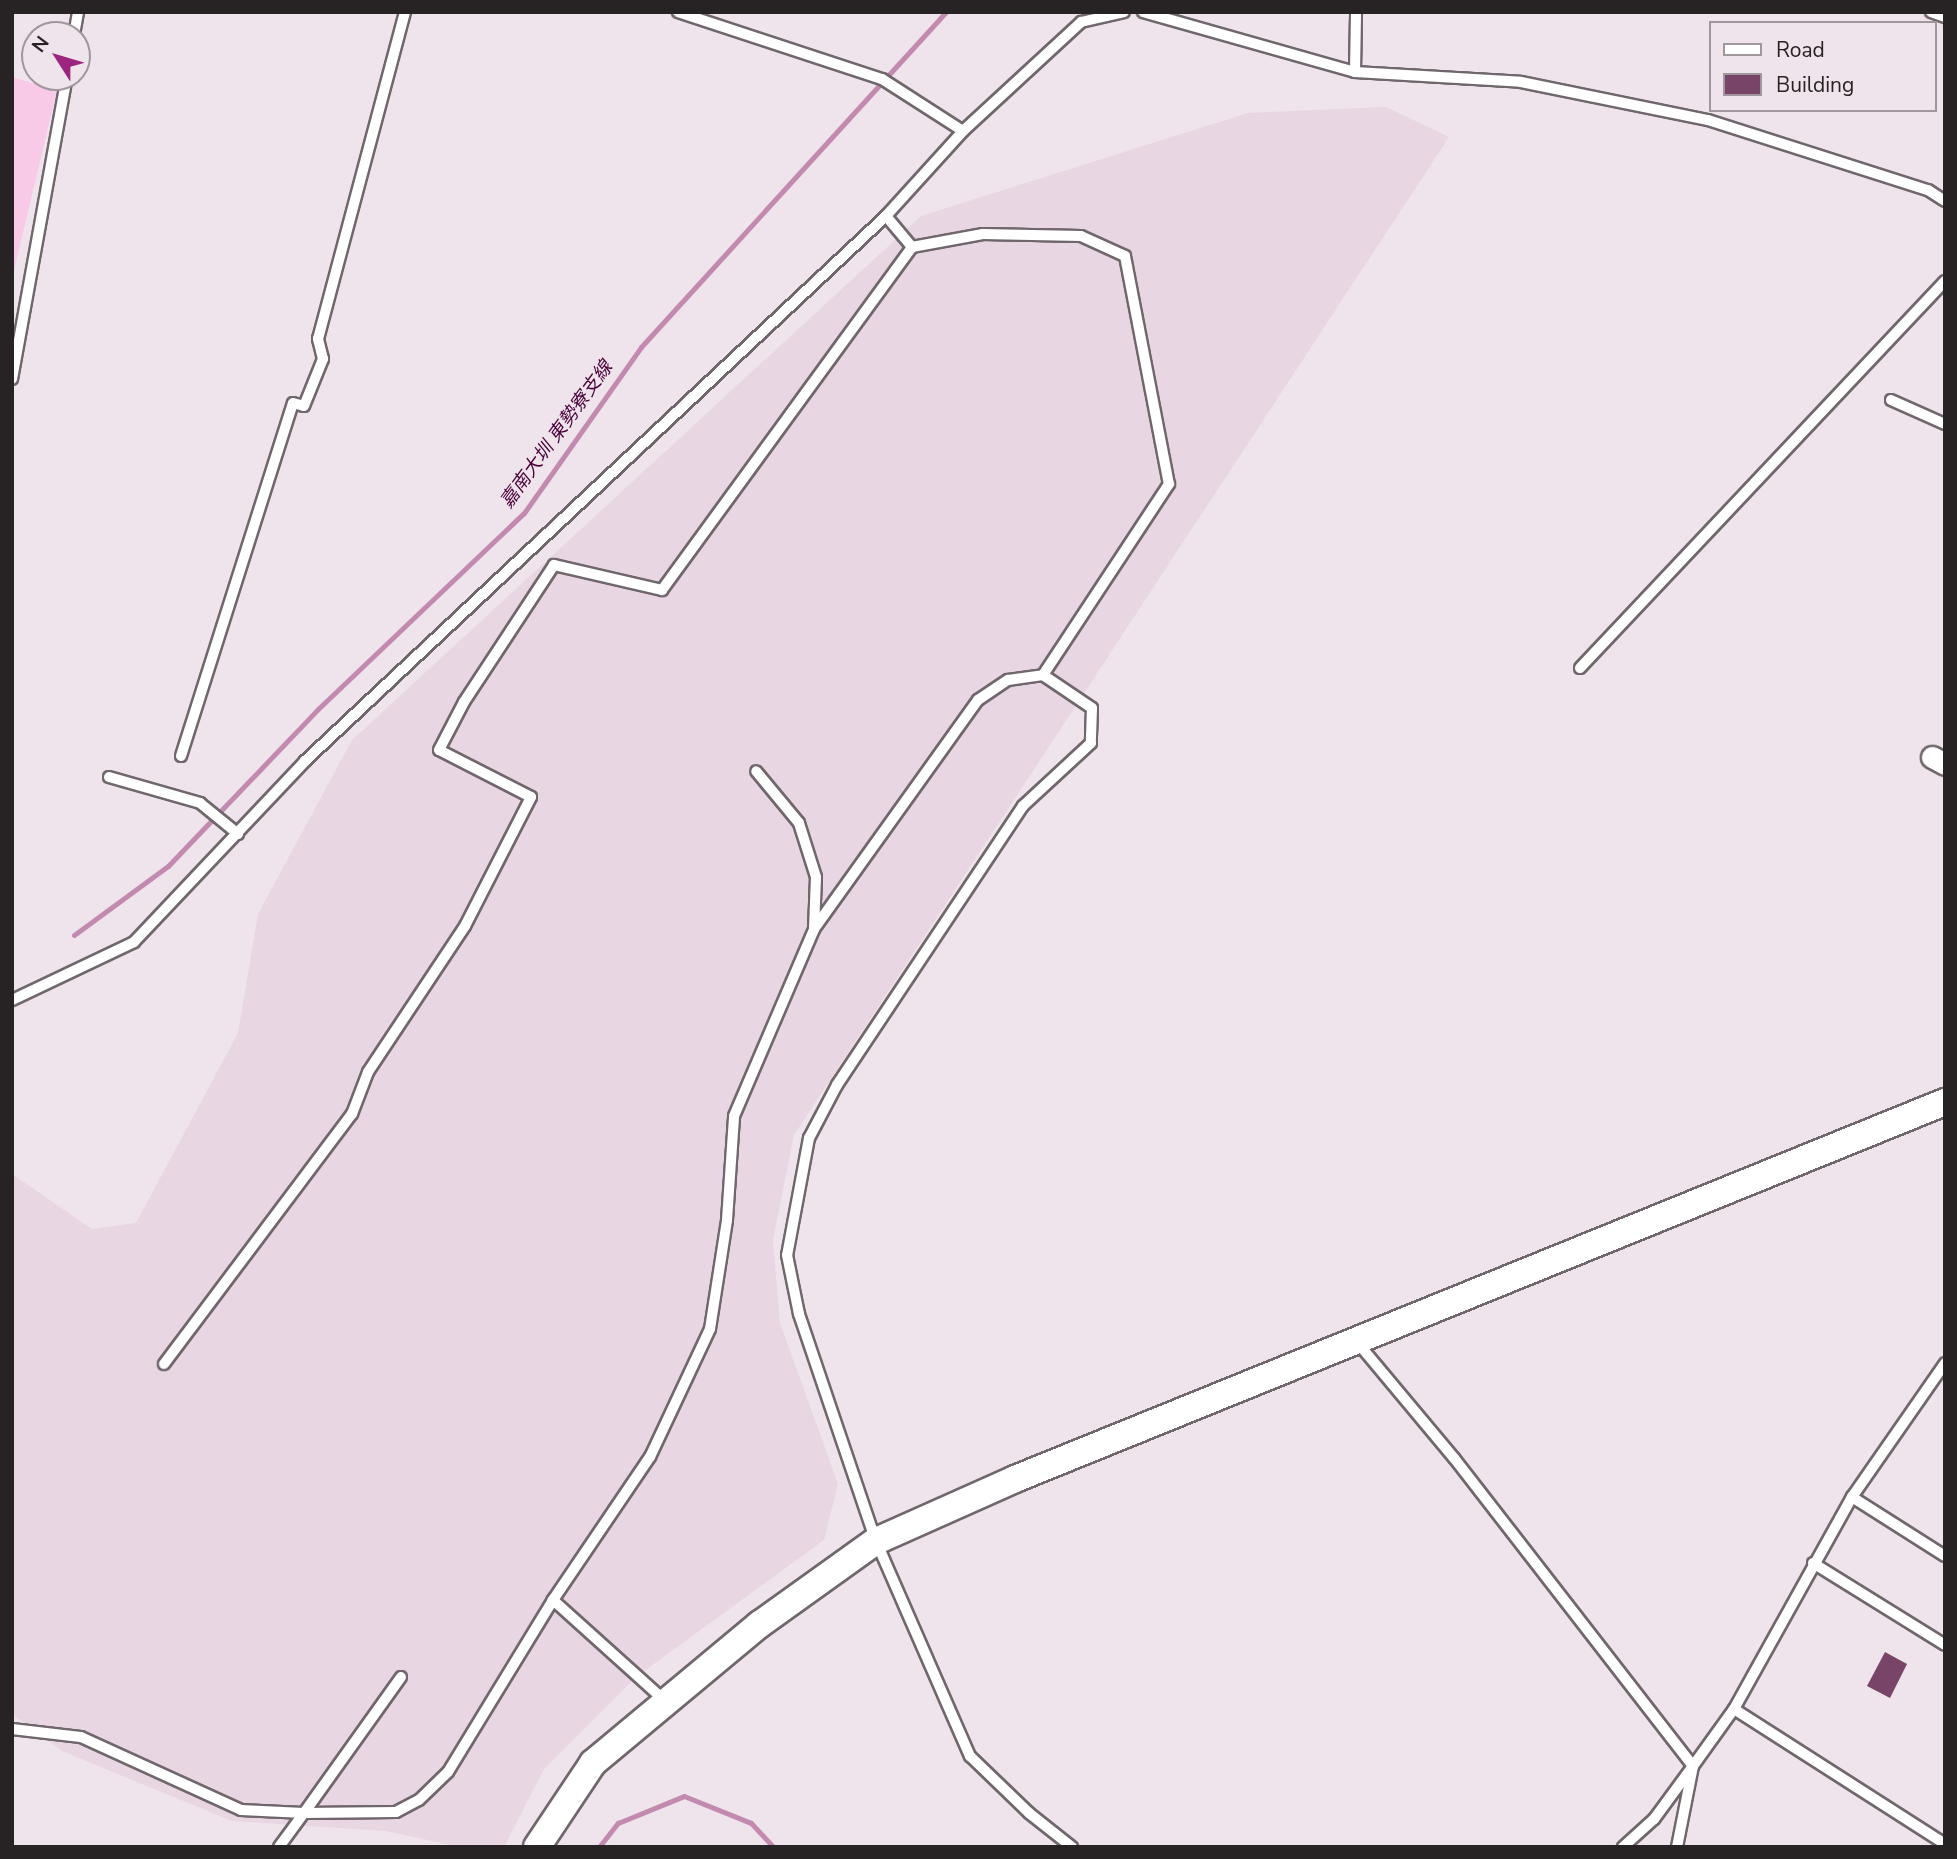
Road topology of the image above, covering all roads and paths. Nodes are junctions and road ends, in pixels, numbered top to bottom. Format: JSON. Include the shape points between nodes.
{"nodes":[{"id":1,"x":405,"y":12,"type":"edge"},
{"id":2,"x":678,"y":12,"type":"edge"},
{"id":3,"x":1124,"y":12,"type":"edge"},
{"id":4,"x":1143,"y":12,"type":"edge"},
{"id":5,"x":1356,"y":12,"type":"edge"},
{"id":6,"x":1931,"y":12,"type":"edge"},
{"id":7,"x":1945,"y":17,"type":"edge"},
{"id":8,"x":1354,"y":72,"type":"junction"},
{"id":9,"x":64,"y":91,"type":"edge"},
{"id":10,"x":963,"y":131,"type":"junction"},
{"id":11,"x":1945,"y":201,"type":"edge"},
{"id":12,"x":886,"y":215,"type":"junction"},
{"id":13,"x":912,"y":247,"type":"junction"},
{"id":14,"x":1945,"y":281,"type":"edge"},
{"id":15,"x":12,"y":379,"type":"edge"},
{"id":16,"x":1891,"y":400,"type":"dead end"},
{"id":17,"x":1945,"y":424,"type":"edge"},
{"id":18,"x":1580,"y":668,"type":"dead end"},
{"id":19,"x":1043,"y":675,"type":"junction"},
{"id":20,"x":181,"y":756,"type":"dead end"},
{"id":21,"x":756,"y":771,"type":"dead end"},
{"id":22,"x":109,"y":777,"type":"dead end"},
{"id":23,"x":238,"y":834,"type":"junction"},
{"id":24,"x":814,"y":929,"type":"junction"},
{"id":25,"x":12,"y":1000,"type":"edge"},
{"id":26,"x":1945,"y":1102,"type":"edge"},
{"id":27,"x":1357,"y":1342,"type":"junction"},
{"id":28,"x":1945,"y":1363,"type":"edge"},
{"id":29,"x":164,"y":1364,"type":"dead end"},
{"id":30,"x":1852,"y":1497,"type":"junction"},
{"id":31,"x":876,"y":1541,"type":"junction"},
{"id":32,"x":1945,"y":1556,"type":"edge"},
{"id":33,"x":1813,"y":1563,"type":"junction"},
{"id":34,"x":553,"y":1600,"type":"junction"},
{"id":35,"x":1945,"y":1645,"type":"edge"},
{"id":36,"x":401,"y":1677,"type":"dead end"},
{"id":37,"x":663,"y":1700,"type":"junction"},
{"id":38,"x":1734,"y":1709,"type":"junction"},
{"id":39,"x":12,"y":1729,"type":"edge"},
{"id":40,"x":1693,"y":1766,"type":"junction"},
{"id":41,"x":304,"y":1813,"type":"junction"},
{"id":42,"x":1945,"y":1844,"type":"edge"},
{"id":43,"x":538,"y":1846,"type":"edge"},
{"id":44,"x":279,"y":1847,"type":"edge"},
{"id":45,"x":1072,"y":1847,"type":"edge"},
{"id":46,"x":1623,"y":1847,"type":"edge"},
{"id":47,"x":1677,"y":1847,"type":"edge"}],
"edges":[{"from":1,"to":20,"type":"lane","via":[[318,340],[323,359],[304,406],[293,403]]},
{"from":2,"to":10,"type":"lane","via":[[883,79]]},
{"from":3,"to":10,"type":"lane","via":[[1081,22]]},
{"from":4,"to":8,"type":"lane"},
{"from":5,"to":8,"type":"lane"},
{"from":6,"to":7,"type":"lane"},
{"from":8,"to":11,"type":"lane","via":[[1521,82],[1637,104],[1721,124],[1928,190]]},
{"from":9,"to":15,"type":"lane"},
{"from":10,"to":12,"type":"lane"},
{"from":12,"to":13,"type":"lane"},
{"from":12,"to":23,"type":"lane","via":[[305,761]]},
{"from":13,"to":19,"type":"lane","via":[[983,234],[1081,236],[1125,256],[1169,484]]},
{"from":13,"to":29,"type":"lane","via":[[662,590],[554,565],[464,702],[439,750],[531,797],[465,926],[369,1072],[352,1114]]},
{"from":14,"to":18,"type":"lane"},
{"from":16,"to":17,"type":"lane"},
{"from":19,"to":24,"type":"lane","via":[[1008,680],[978,699]]},
{"from":19,"to":31,"type":"lane","via":[[1092,708],[1091,743],[1023,806],[837,1085],[809,1138],[788,1255],[799,1314]]},
{"from":21,"to":24,"type":"lane","via":[[799,823],[816,877]]},
{"from":22,"to":23,"type":"lane","via":[[200,803]]},
{"from":23,"to":25,"type":"lane","via":[[134,943]]},
{"from":24,"to":34,"type":"lane","via":[[734,1116],[727,1220],[709,1329],[650,1457]]},
{"from":26,"to":27,"type":"street"},
{"from":27,"to":31,"type":"street","via":[[1015,1479]]},
{"from":27,"to":40,"type":"lane","via":[[1454,1458]]},
{"from":28,"to":30,"type":"lane"},
{"from":30,"to":32,"type":"lane"},
{"from":30,"to":33,"type":"lane"},
{"from":31,"to":37,"type":"street"},
{"from":31,"to":45,"type":"lane","via":[[970,1756]]},
{"from":33,"to":35,"type":"lane"},
{"from":33,"to":38,"type":"lane"},
{"from":34,"to":37,"type":"lane"},
{"from":34,"to":41,"type":"lane","via":[[448,1772],[419,1800],[396,1812]]},
{"from":36,"to":41,"type":"lane"},
{"from":37,"to":43,"type":"street","via":[[593,1763]]},
{"from":38,"to":40,"type":"lane"},
{"from":38,"to":42,"type":"lane"},
{"from":39,"to":41,"type":"lane","via":[[81,1737],[240,1810]]},
{"from":40,"to":46,"type":"lane","via":[[1654,1819]]},
{"from":40,"to":47,"type":"lane"},
{"from":41,"to":44,"type":"lane"}]}
